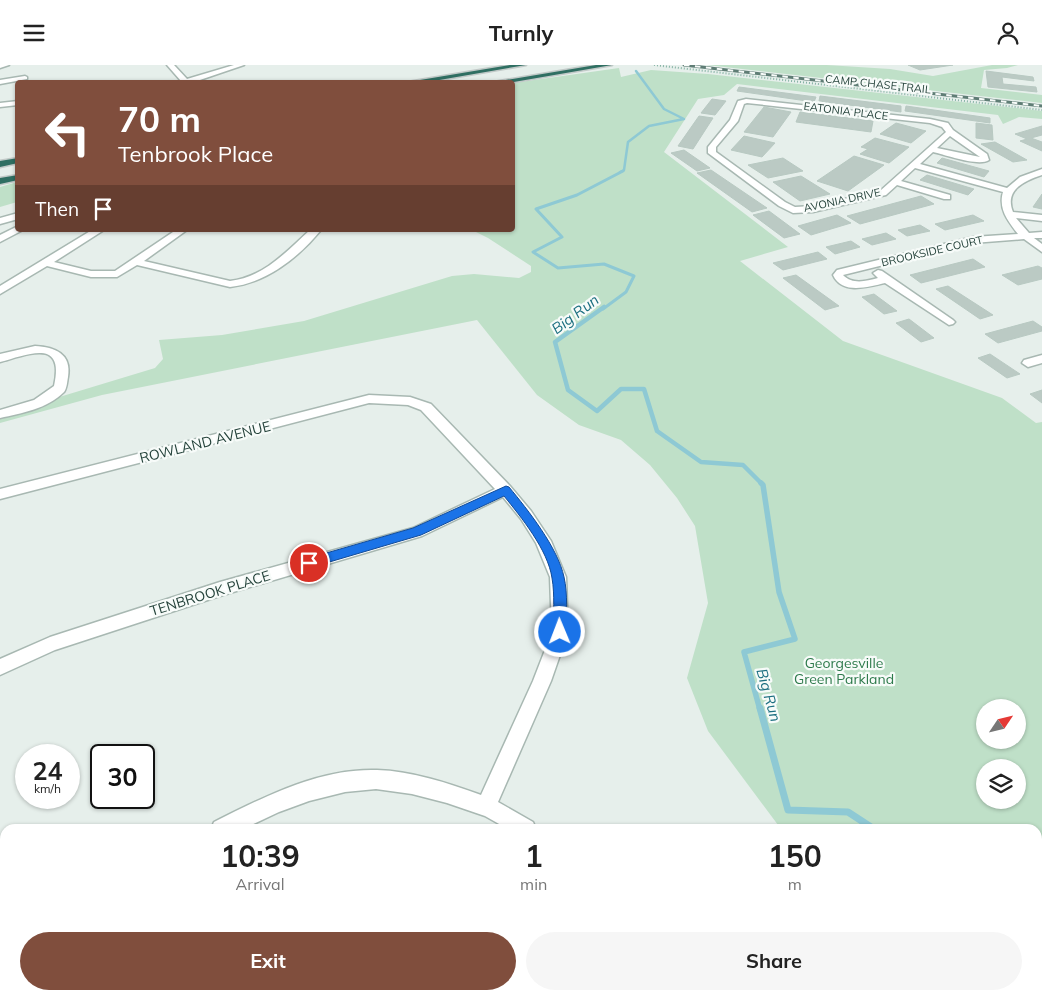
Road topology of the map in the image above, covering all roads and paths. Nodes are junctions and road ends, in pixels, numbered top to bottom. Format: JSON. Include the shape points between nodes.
{"nodes":[{"id":1,"x":6,"y":65,"type":"edge"},
{"id":2,"x":170,"y":65,"type":"edge"},
{"id":3,"x":241,"y":65,"type":"edge"},
{"id":4,"x":522,"y":65,"type":"edge"},
{"id":5,"x":609,"y":65,"type":"edge"},
{"id":6,"x":654,"y":65,"type":"edge"},
{"id":7,"x":0,"y":66,"type":"edge"},
{"id":8,"x":659,"y":66,"type":"edge"},
{"id":9,"x":30,"y":71,"type":"dead end"},
{"id":10,"x":26,"y":80,"type":"edge"},
{"id":11,"x":186,"y":80,"type":"edge"},
{"id":12,"x":194,"y":80,"type":"edge"},
{"id":13,"x":424,"y":80,"type":"edge"},
{"id":14,"x":512,"y":80,"type":"edge"},
{"id":15,"x":15,"y":81,"type":"edge"},
{"id":16,"x":0,"y":82,"type":"edge"},
{"id":17,"x":15,"y":103,"type":"edge"},
{"id":18,"x":0,"y":105,"type":"edge"},
{"id":19,"x":1042,"y":110,"type":"edge"},
{"id":20,"x":947,"y":128,"type":"junction"},
{"id":21,"x":930,"y":149,"type":"junction"},
{"id":22,"x":15,"y":161,"type":"edge"},
{"id":23,"x":0,"y":164,"type":"edge"},
{"id":24,"x":913,"y":165,"type":"junction"},
{"id":25,"x":1042,"y":172,"type":"edge"},
{"id":26,"x":15,"y":178,"type":"edge"},
{"id":27,"x":0,"y":181,"type":"edge"},
{"id":28,"x":896,"y":182,"type":"junction"},
{"id":29,"x":1009,"y":191,"type":"junction"},
{"id":30,"x":948,"y":197,"type":"dead end"},
{"id":31,"x":793,"y":210,"type":"joint"},
{"id":32,"x":1010,"y":215,"type":"junction"},
{"id":33,"x":15,"y":217,"type":"edge"},
{"id":34,"x":1042,"y":218,"type":"edge"},
{"id":35,"x":0,"y":221,"type":"edge"},
{"id":36,"x":15,"y":231,"type":"edge"},
{"id":37,"x":96,"y":232,"type":"edge"},
{"id":38,"x":179,"y":232,"type":"edge"},
{"id":39,"x":314,"y":232,"type":"edge"},
{"id":40,"x":1042,"y":235,"type":"edge"},
{"id":41,"x":1025,"y":236,"type":"junction"},
{"id":42,"x":0,"y":239,"type":"edge"},
{"id":43,"x":1042,"y":249,"type":"edge"},
{"id":44,"x":137,"y":262,"type":"junction"},
{"id":45,"x":47,"y":263,"type":"junction"},
{"id":46,"x":869,"y":266,"type":"junction"},
{"id":47,"x":886,"y":279,"type":"junction"},
{"id":48,"x":0,"y":291,"type":"edge"},
{"id":49,"x":949,"y":322,"type":"dead end"},
{"id":50,"x":0,"y":358,"type":"edge"},
{"id":51,"x":1042,"y":359,"type":"edge"},
{"id":52,"x":1028,"y":363,"type":"dead end"},
{"id":53,"x":0,"y":414,"type":"edge"},
{"id":54,"x":506,"y":490,"type":"junction"},
{"id":55,"x":0,"y":494,"type":"edge"},
{"id":56,"x":0,"y":667,"type":"edge"},
{"id":57,"x":486,"y":806,"type":"junction"},
{"id":58,"x":232,"y":824,"type":"edge"},
{"id":59,"x":519,"y":824,"type":"edge"}],
"edges":[{"from":1,"to":7,"type":"street"},
{"from":2,"to":11,"type":"street"},
{"from":3,"to":12,"type":"street"},
{"from":4,"to":13,"type":"highway"},
{"from":5,"to":14,"type":"highway"},
{"from":6,"to":8,"type":"path","name":"CAMP CHASE TRAIL"},
{"from":8,"to":19,"type":"path","name":"CAMP CHASE TRAIL"},
{"from":9,"to":10,"type":"street"},
{"from":15,"to":16,"type":"street"},
{"from":17,"to":18,"type":"street"},
{"from":20,"to":21,"type":"street","name":"AVONIA DRIVE"},
{"from":20,"to":21,"type":"street","via":[[985,160]]},
{"from":20,"to":31,"type":"street","name":"EATONIA PLACE","via":[[920,120],[756,101],[741,103],[734,121],[712,147],[712,153]]},
{"from":21,"to":24,"type":"street","name":"AVONIA DRIVE"},
{"from":22,"to":23,"type":"highway"},
{"from":24,"to":28,"type":"street","name":"AVONIA DRIVE"},
{"from":24,"to":29,"type":"street"},
{"from":25,"to":29,"type":"street","via":[[1024,178]]},
{"from":26,"to":27,"type":"highway"},
{"from":28,"to":30,"type":"street"},
{"from":28,"to":31,"type":"street","name":"AVONIA DRIVE","via":[[884,193],[813,209]]},
{"from":29,"to":32,"type":"street"},
{"from":32,"to":34,"type":"street"},
{"from":32,"to":41,"type":"street"},
{"from":33,"to":35,"type":"street"},
{"from":36,"to":42,"type":"street"},
{"from":37,"to":45,"type":"street"},
{"from":38,"to":44,"type":"street"},
{"from":39,"to":44,"type":"street","via":[[265,274],[241,284]]},
{"from":40,"to":41,"type":"street","name":"BROOKSIDE COURT"},
{"from":41,"to":43,"type":"street"},
{"from":41,"to":46,"type":"street","name":"BROOKSIDE COURT","via":[[973,239]]},
{"from":44,"to":45,"type":"street","via":[[117,274],[103,275]]},
{"from":45,"to":48,"type":"street"},
{"from":46,"to":47,"type":"street","name":"BROOKSIDE COURT"},
{"from":46,"to":47,"type":"street","name":"BROOKSIDE COURT","via":[[838,275],[852,285]]},
{"from":47,"to":49,"type":"street","name":"BROOKSIDE COURT"},
{"from":50,"to":53,"type":"street","via":[[29,350],[50,350],[63,365],[60,388],[48,400]]},
{"from":51,"to":52,"type":"street"},
{"from":54,"to":55,"type":"street","name":"ROWLAND AVENUE","via":[[426,407],[410,401],[369,399]]},
{"from":54,"to":56,"type":"street","name":"TENBROOK PLACE","via":[[417,532],[210,592],[50,644]]},
{"from":54,"to":57,"type":"street","via":[[526,515],[551,558],[558,577],[560,632],[542,681]]},
{"from":57,"to":58,"type":"street","via":[[395,782],[365,780],[322,787],[286,799]]},
{"from":57,"to":59,"type":"street"}]}
